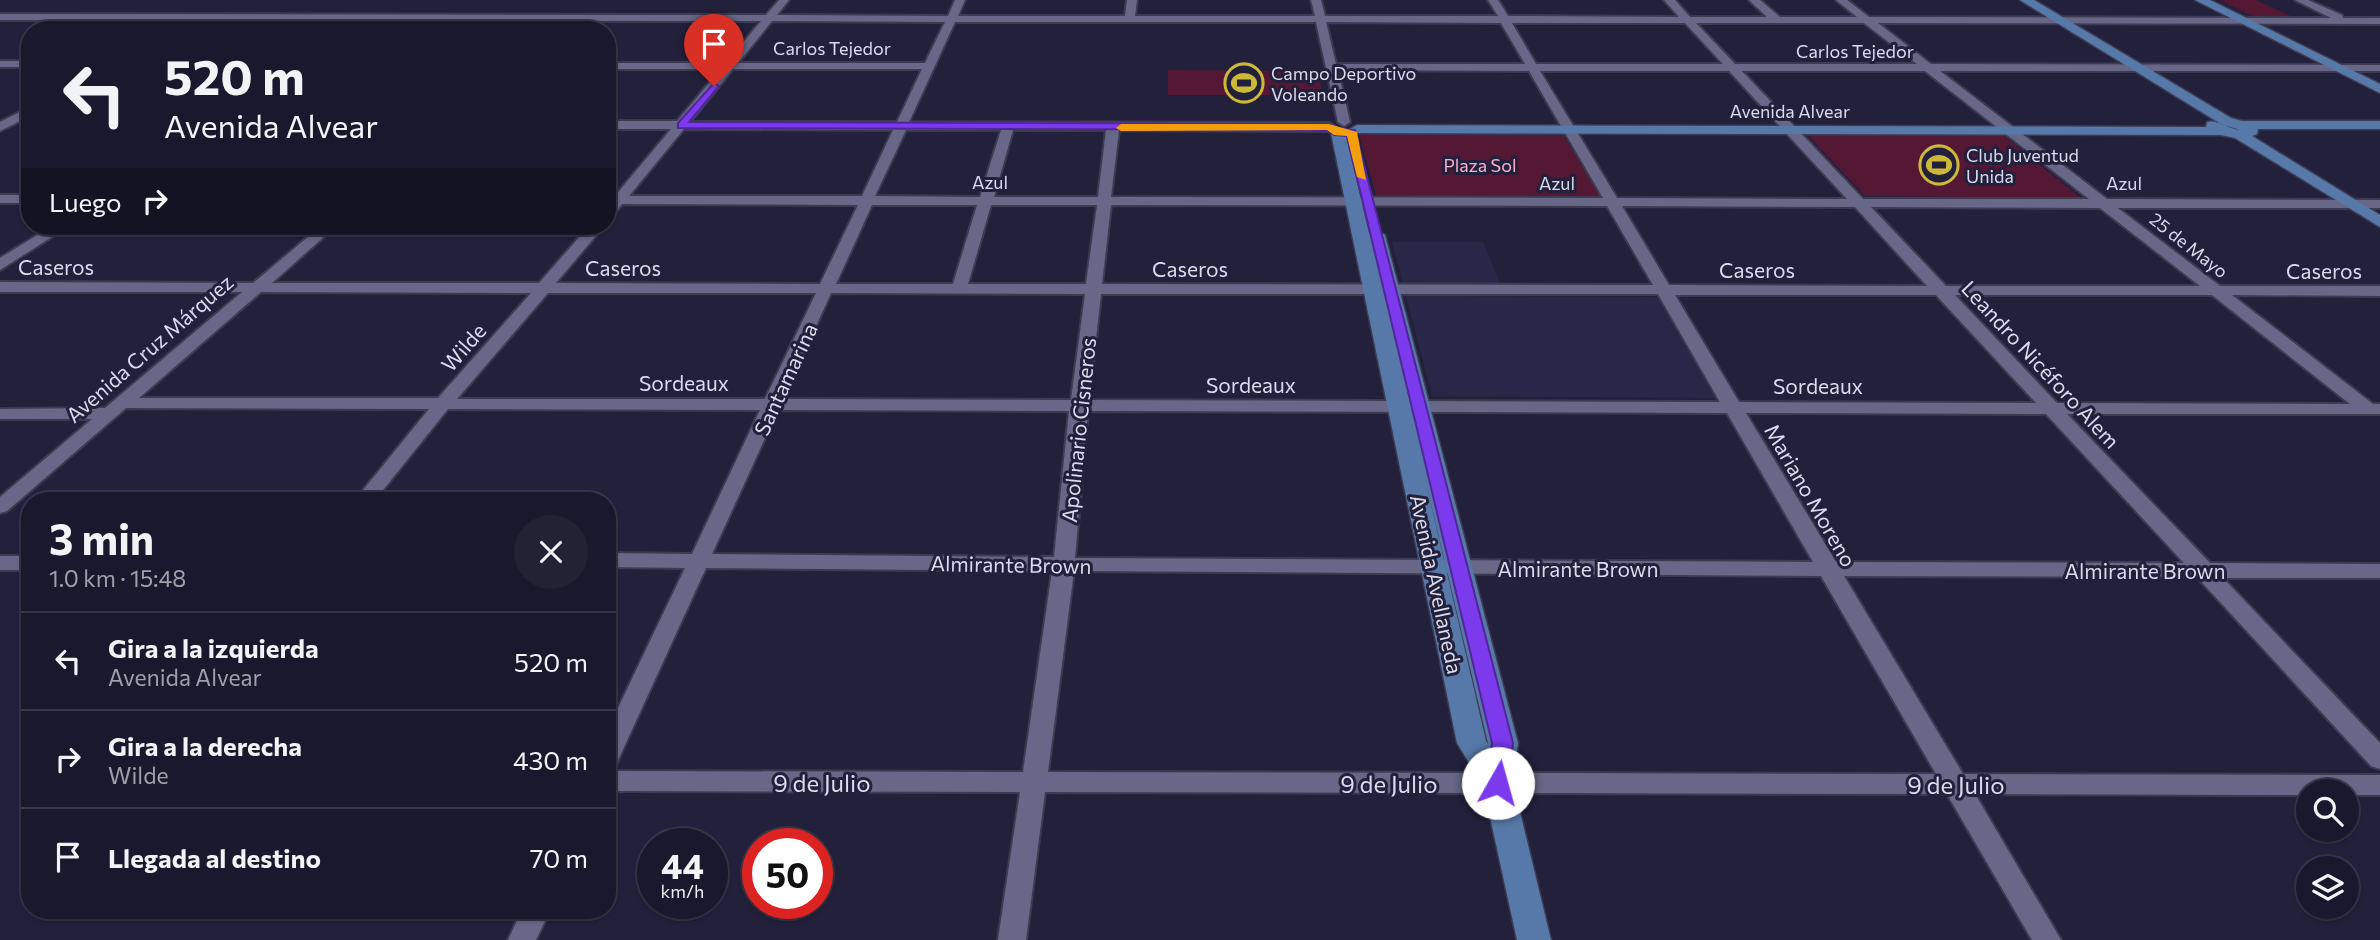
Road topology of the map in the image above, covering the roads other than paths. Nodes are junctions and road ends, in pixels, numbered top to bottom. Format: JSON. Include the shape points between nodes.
{"nodes":[{"id":1,"x":784,"y":0,"type":"edge"},
{"id":2,"x":960,"y":0,"type":"edge"},
{"id":3,"x":1132,"y":0,"type":"edge"},
{"id":4,"x":1316,"y":0,"type":"edge"},
{"id":5,"x":1493,"y":0,"type":"edge"},
{"id":6,"x":1669,"y":0,"type":"edge"},
{"id":7,"x":1754,"y":0,"type":"edge"},
{"id":8,"x":1841,"y":0,"type":"edge"},
{"id":9,"x":2018,"y":0,"type":"edge"},
{"id":10,"x":2026,"y":0,"type":"edge"},
{"id":11,"x":2201,"y":0,"type":"edge"},
{"id":12,"x":2213,"y":0,"type":"edge"},
{"id":13,"x":2301,"y":0,"type":"edge"},
{"id":14,"x":588,"y":9,"type":"dead end"},
{"id":15,"x":0,"y":17,"type":"edge"},
{"id":16,"x":26,"y":17,"type":"junction"},
{"id":17,"x":208,"y":17,"type":"junction"},
{"id":18,"x":387,"y":18,"type":"junction"},
{"id":19,"x":578,"y":18,"type":"junction"},
{"id":20,"x":770,"y":18,"type":"junction"},
{"id":21,"x":952,"y":18,"type":"junction"},
{"id":22,"x":1130,"y":18,"type":"junction"},
{"id":23,"x":1320,"y":19,"type":"junction"},
{"id":24,"x":1504,"y":19,"type":"junction"},
{"id":25,"x":1687,"y":19,"type":"junction"},
{"id":26,"x":1776,"y":19,"type":"junction"},
{"id":27,"x":1866,"y":19,"type":"junction"},
{"id":28,"x":2054,"y":20,"type":"junction"},
{"id":29,"x":2247,"y":20,"type":"junction"},
{"id":30,"x":201,"y":21,"type":"edge"},
{"id":31,"x":382,"y":21,"type":"edge"},
{"id":32,"x":574,"y":21,"type":"edge"},
{"id":33,"x":2344,"y":21,"type":"junction"},
{"id":34,"x":2380,"y":21,"type":"edge"},
{"id":35,"x":0,"y":29,"type":"edge"},
{"id":36,"x":0,"y":64,"type":"edge"},
{"id":37,"x":21,"y":64,"type":"edge"},
{"id":38,"x":616,"y":66,"type":"edge"},
{"id":39,"x":730,"y":66,"type":"junction"},
{"id":40,"x":930,"y":66,"type":"junction"},
{"id":41,"x":1330,"y":67,"type":"junction"},
{"id":42,"x":1532,"y":68,"type":"junction"},
{"id":43,"x":1732,"y":68,"type":"junction"},
{"id":44,"x":1929,"y":68,"type":"junction"},
{"id":45,"x":2134,"y":68,"type":"junction"},
{"id":46,"x":2345,"y":68,"type":"junction"},
{"id":47,"x":2380,"y":68,"type":"edge"},
{"id":48,"x":2380,"y":82,"type":"edge"},
{"id":49,"x":2380,"y":89,"type":"edge"},
{"id":50,"x":21,"y":116,"type":"edge"},
{"id":51,"x":21,"y":125,"type":"edge"},
{"id":52,"x":616,"y":125,"type":"edge"},
{"id":53,"x":681,"y":125,"type":"junction"},
{"id":54,"x":2380,"y":125,"type":"edge"},
{"id":55,"x":1,"y":126,"type":"edge"},
{"id":56,"x":1567,"y":126,"type":"junction"},
{"id":57,"x":901,"y":127,"type":"junction"},
{"id":58,"x":1008,"y":127,"type":"junction"},
{"id":59,"x":1788,"y":127,"type":"junction"},
{"id":60,"x":2006,"y":127,"type":"junction"},
{"id":61,"x":1113,"y":128,"type":"junction"},
{"id":62,"x":1345,"y":128,"type":"junction"},
{"id":63,"x":2232,"y":128,"type":"junction"},
{"id":64,"x":2380,"y":131,"type":"edge"},
{"id":65,"x":616,"y":197,"type":"edge"},
{"id":66,"x":0,"y":199,"type":"edge"},
{"id":67,"x":21,"y":199,"type":"edge"},
{"id":68,"x":616,"y":200,"type":"edge"},
{"id":69,"x":867,"y":201,"type":"junction"},
{"id":70,"x":985,"y":202,"type":"junction"},
{"id":71,"x":1104,"y":202,"type":"junction"},
{"id":72,"x":1361,"y":202,"type":"junction"},
{"id":73,"x":2101,"y":202,"type":"junction"},
{"id":74,"x":1612,"y":203,"type":"junction"},
{"id":75,"x":1859,"y":203,"type":"junction"},
{"id":76,"x":2357,"y":204,"type":"junction"},
{"id":77,"x":2380,"y":204,"type":"edge"},
{"id":78,"x":2380,"y":214,"type":"edge"},
{"id":79,"x":2380,"y":222,"type":"edge"},
{"id":80,"x":48,"y":235,"type":"edge"},
{"id":81,"x":317,"y":235,"type":"edge"},
{"id":82,"x":589,"y":235,"type":"edge"},
{"id":83,"x":0,"y":265,"type":"edge"},
{"id":84,"x":0,"y":287,"type":"edge"},
{"id":85,"x":253,"y":288,"type":"junction"},
{"id":86,"x":544,"y":288,"type":"junction"},
{"id":87,"x":826,"y":289,"type":"junction"},
{"id":88,"x":959,"y":289,"type":"junction"},
{"id":89,"x":1093,"y":289,"type":"junction"},
{"id":90,"x":1381,"y":290,"type":"junction"},
{"id":91,"x":1664,"y":290,"type":"junction"},
{"id":92,"x":1941,"y":290,"type":"junction"},
{"id":93,"x":2216,"y":291,"type":"junction"},
{"id":94,"x":2380,"y":291,"type":"edge"},
{"id":95,"x":444,"y":403,"type":"junction"},
{"id":96,"x":773,"y":405,"type":"junction"},
{"id":97,"x":1079,"y":406,"type":"junction"},
{"id":98,"x":1409,"y":407,"type":"junction"},
{"id":99,"x":1733,"y":407,"type":"junction"},
{"id":100,"x":116,"y":408,"type":"junction"},
{"id":101,"x":2051,"y":408,"type":"junction"},
{"id":102,"x":2376,"y":412,"type":"edge"},
{"id":103,"x":0,"y":414,"type":"edge"},
{"id":104,"x":372,"y":492,"type":"edge"},
{"id":105,"x":0,"y":507,"type":"edge"},
{"id":106,"x":701,"y":559,"type":"junction"},
{"id":107,"x":616,"y":560,"type":"edge"},
{"id":108,"x":0,"y":563,"type":"edge"},
{"id":109,"x":21,"y":563,"type":"edge"},
{"id":110,"x":1064,"y":565,"type":"junction"},
{"id":111,"x":1434,"y":568,"type":"junction"},
{"id":112,"x":1459,"y":568,"type":"junction"},
{"id":113,"x":1828,"y":569,"type":"junction"},
{"id":114,"x":2203,"y":570,"type":"junction"},
{"id":115,"x":2380,"y":571,"type":"edge"},
{"id":116,"x":616,"y":739,"type":"edge"},
{"id":117,"x":2380,"y":759,"type":"edge"},
{"id":118,"x":616,"y":781,"type":"edge"},
{"id":119,"x":1032,"y":782,"type":"junction"},
{"id":120,"x":1498,"y":783,"type":"junction"},
{"id":121,"x":1955,"y":784,"type":"junction"},
{"id":122,"x":2380,"y":785,"type":"edge"},
{"id":123,"x":532,"y":919,"type":"edge"},
{"id":124,"x":522,"y":940,"type":"edge"},
{"id":125,"x":1012,"y":940,"type":"edge"},
{"id":126,"x":1534,"y":940,"type":"edge"},
{"id":127,"x":2047,"y":940,"type":"edge"}],
"edges":[{"from":1,"to":20,"type":"street"},
{"from":2,"to":21,"type":"street","name":"Santamarina"},
{"from":3,"to":22,"type":"street"},
{"from":4,"to":23,"type":"street","name":"Avenida Avellaneda"},
{"from":5,"to":24,"type":"street","name":"Mariano Moreno"},
{"from":6,"to":25,"type":"street","name":"Leandro Nicéforo Alem"},
{"from":7,"to":26,"type":"street"},
{"from":8,"to":27,"type":"street","name":"25 de Mayo"},
{"from":9,"to":28,"type":"main road"},
{"from":10,"to":28,"type":"main road"},
{"from":11,"to":29,"type":"main road"},
{"from":12,"to":29,"type":"main road"},
{"from":13,"to":33,"type":"street"},
{"from":14,"to":19,"type":"street"},
{"from":15,"to":16,"type":"street"},
{"from":16,"to":17,"type":"street"},
{"from":16,"to":35,"type":"street"},
{"from":17,"to":18,"type":"street"},
{"from":17,"to":30,"type":"street"},
{"from":18,"to":19,"type":"street"},
{"from":18,"to":31,"type":"street"},
{"from":19,"to":20,"type":"street"},
{"from":19,"to":32,"type":"street"},
{"from":20,"to":21,"type":"street"},
{"from":20,"to":39,"type":"street"},
{"from":21,"to":22,"type":"street"},
{"from":21,"to":40,"type":"street","name":"Santamarina"},
{"from":22,"to":23,"type":"street"},
{"from":23,"to":24,"type":"street"},
{"from":23,"to":41,"type":"street","name":"Avenida Avellaneda"},
{"from":24,"to":25,"type":"street"},
{"from":24,"to":42,"type":"street","name":"Mariano Moreno"},
{"from":25,"to":26,"type":"street"},
{"from":25,"to":43,"type":"street","name":"Leandro Nicéforo Alem"},
{"from":26,"to":27,"type":"street"},
{"from":27,"to":28,"type":"street"},
{"from":27,"to":44,"type":"street","name":"25 de Mayo"},
{"from":28,"to":29,"type":"street"},
{"from":28,"to":45,"type":"main road"},
{"from":29,"to":33,"type":"street"},
{"from":29,"to":46,"type":"main road"},
{"from":33,"to":34,"type":"street"},
{"from":36,"to":37,"type":"street"},
{"from":38,"to":39,"type":"street","name":"Carlos Tejedor"},
{"from":39,"to":40,"type":"street","name":"Carlos Tejedor"},
{"from":39,"to":53,"type":"street"},
{"from":40,"to":57,"type":"street","name":"Santamarina"},
{"from":41,"to":42,"type":"street","name":"Carlos Tejedor"},
{"from":41,"to":62,"type":"street","name":"Avenida Avellaneda"},
{"from":42,"to":43,"type":"street","name":"Carlos Tejedor"},
{"from":42,"to":56,"type":"street","name":"Mariano Moreno"},
{"from":43,"to":44,"type":"street","name":"Carlos Tejedor"},
{"from":43,"to":59,"type":"street","name":"Leandro Nicéforo Alem"},
{"from":44,"to":45,"type":"street","name":"Carlos Tejedor"},
{"from":44,"to":60,"type":"street","name":"25 de Mayo"},
{"from":45,"to":46,"type":"street","name":"Carlos Tejedor"},
{"from":45,"to":63,"type":"main road"},
{"from":46,"to":47,"type":"street","name":"Carlos Tejedor"},
{"from":46,"to":48,"type":"main road"},
{"from":46,"to":49,"type":"main road"},
{"from":50,"to":55,"type":"street"},
{"from":51,"to":55,"type":"street"},
{"from":52,"to":53,"type":"street","name":"Avenida Alvear"},
{"from":53,"to":57,"type":"street","name":"Avenida Alvear"},
{"from":53,"to":65,"type":"street"},
{"from":54,"to":63,"type":"main road","name":"Avenida Alvear"},
{"from":56,"to":59,"type":"main road","name":"Avenida Alvear"},
{"from":56,"to":62,"type":"main road","name":"Avenida Alvear"},
{"from":56,"to":74,"type":"street","name":"Mariano Moreno"},
{"from":57,"to":58,"type":"street","name":"Avenida Alvear"},
{"from":57,"to":69,"type":"street","name":"Santamarina"},
{"from":58,"to":61,"type":"street","name":"Avenida Alvear"},
{"from":58,"to":70,"type":"street"},
{"from":59,"to":60,"type":"main road","name":"Avenida Alvear"},
{"from":59,"to":75,"type":"street","name":"Leandro Nicéforo Alem"},
{"from":60,"to":63,"type":"main road","name":"Avenida Alvear"},
{"from":60,"to":73,"type":"street","name":"25 de Mayo"},
{"from":61,"to":62,"type":"street","name":"Avenida Alvear"},
{"from":61,"to":71,"type":"street","name":"Apolinario Cisneros"},
{"from":62,"to":72,"type":"main road","name":"Avenida Avellaneda"},
{"from":63,"to":64,"type":"main road","name":"Avenida Alvear"},
{"from":63,"to":76,"type":"main road"},
{"from":66,"to":67,"type":"street"},
{"from":68,"to":69,"type":"street","name":"Azul"},
{"from":69,"to":70,"type":"street","name":"Azul"},
{"from":69,"to":87,"type":"street","name":"Santamarina"},
{"from":70,"to":71,"type":"street","name":"Azul"},
{"from":70,"to":88,"type":"street"},
{"from":71,"to":72,"type":"street","name":"Azul"},
{"from":71,"to":89,"type":"street","name":"Apolinario Cisneros"},
{"from":72,"to":74,"type":"street","name":"Azul"},
{"from":72,"to":90,"type":"main road","name":"Avenida Avellaneda"},
{"from":73,"to":75,"type":"street","name":"Azul"},
{"from":73,"to":76,"type":"street","name":"Azul"},
{"from":73,"to":93,"type":"street","name":"25 de Mayo"},
{"from":74,"to":75,"type":"street","name":"Azul"},
{"from":74,"to":91,"type":"street","name":"Mariano Moreno"},
{"from":75,"to":92,"type":"street","name":"Leandro Nicéforo Alem"},
{"from":76,"to":77,"type":"street","name":"Azul"},
{"from":76,"to":78,"type":"main road"},
{"from":76,"to":79,"type":"main road"},
{"from":80,"to":83,"type":"street"},
{"from":81,"to":85,"type":"street","name":"Avenida Cruz Márquez"},
{"from":82,"to":86,"type":"street","name":"Wilde"},
{"from":84,"to":85,"type":"street","name":"Caseros"},
{"from":85,"to":86,"type":"street","name":"Caseros"},
{"from":85,"to":100,"type":"street","name":"Avenida Cruz Márquez"},
{"from":86,"to":87,"type":"street","name":"Caseros"},
{"from":86,"to":95,"type":"street","name":"Wilde"},
{"from":87,"to":88,"type":"street","name":"Caseros"},
{"from":87,"to":96,"type":"street","name":"Santamarina"},
{"from":88,"to":89,"type":"street","name":"Caseros"},
{"from":89,"to":90,"type":"street","name":"Caseros"},
{"from":89,"to":97,"type":"street","name":"Apolinario Cisneros"},
{"from":90,"to":91,"type":"street","name":"Caseros"},
{"from":90,"to":98,"type":"main road","name":"Avenida Avellaneda"},
{"from":91,"to":92,"type":"street","name":"Caseros"},
{"from":91,"to":99,"type":"street","name":"Mariano Moreno"},
{"from":92,"to":93,"type":"street","name":"Caseros"},
{"from":92,"to":101,"type":"street","name":"Leandro Nicéforo Alem"},
{"from":93,"to":94,"type":"street","name":"Caseros"},
{"from":93,"to":102,"type":"street","name":"25 de Mayo"},
{"from":95,"to":96,"type":"street","name":"Sordeaux"},
{"from":95,"to":100,"type":"street","name":"Sordeaux"},
{"from":95,"to":104,"type":"street","name":"Wilde"},
{"from":96,"to":97,"type":"street","name":"Sordeaux"},
{"from":96,"to":106,"type":"street","name":"Santamarina"},
{"from":97,"to":98,"type":"street","name":"Sordeaux"},
{"from":97,"to":110,"type":"street","name":"Apolinario Cisneros"},
{"from":98,"to":99,"type":"street","name":"Sordeaux"},
{"from":98,"to":111,"type":"main road","name":"Avenida Avellaneda"},
{"from":98,"to":112,"type":"main road","name":"Avenida Avellaneda"},
{"from":99,"to":101,"type":"street","name":"Sordeaux"},
{"from":99,"to":113,"type":"street","name":"Mariano Moreno"},
{"from":100,"to":103,"type":"street","name":"Sordeaux"},
{"from":100,"to":105,"type":"street","name":"Avenida Cruz Márquez"},
{"from":101,"to":102,"type":"street","name":"Sordeaux"},
{"from":101,"to":114,"type":"street","name":"Leandro Nicéforo Alem"},
{"from":106,"to":107,"type":"street","name":"Almirante Brown"},
{"from":106,"to":110,"type":"street","name":"Almirante Brown"},
{"from":106,"to":116,"type":"street","name":"Santamarina"},
{"from":108,"to":109,"type":"street"},
{"from":110,"to":111,"type":"street","name":"Almirante Brown"},
{"from":110,"to":119,"type":"street","name":"Apolinario Cisneros"},
{"from":111,"to":112,"type":"street","name":"Almirante Brown"},
{"from":111,"to":120,"type":"main road","name":"Avenida Avellaneda","via":[[1472,743]]},
{"from":112,"to":113,"type":"street","name":"Almirante Brown"},
{"from":112,"to":120,"type":"main road","name":"Avenida Avellaneda","via":[[1503,743]]},
{"from":113,"to":114,"type":"street","name":"Almirante Brown"},
{"from":113,"to":121,"type":"street","name":"Mariano Moreno"},
{"from":114,"to":115,"type":"street","name":"Almirante Brown"},
{"from":114,"to":117,"type":"street","name":"Leandro Nicéforo Alem"},
{"from":118,"to":119,"type":"street","name":"9 de Julio"},
{"from":119,"to":120,"type":"street","name":"9 de Julio"},
{"from":119,"to":125,"type":"street","name":"Apolinario Cisneros"},
{"from":120,"to":121,"type":"street","name":"9 de Julio"},
{"from":120,"to":126,"type":"main road","name":"Avenida Avellaneda"},
{"from":121,"to":122,"type":"street","name":"9 de Julio"},
{"from":121,"to":127,"type":"street","name":"Mariano Moreno"},
{"from":123,"to":124,"type":"street"}]}
